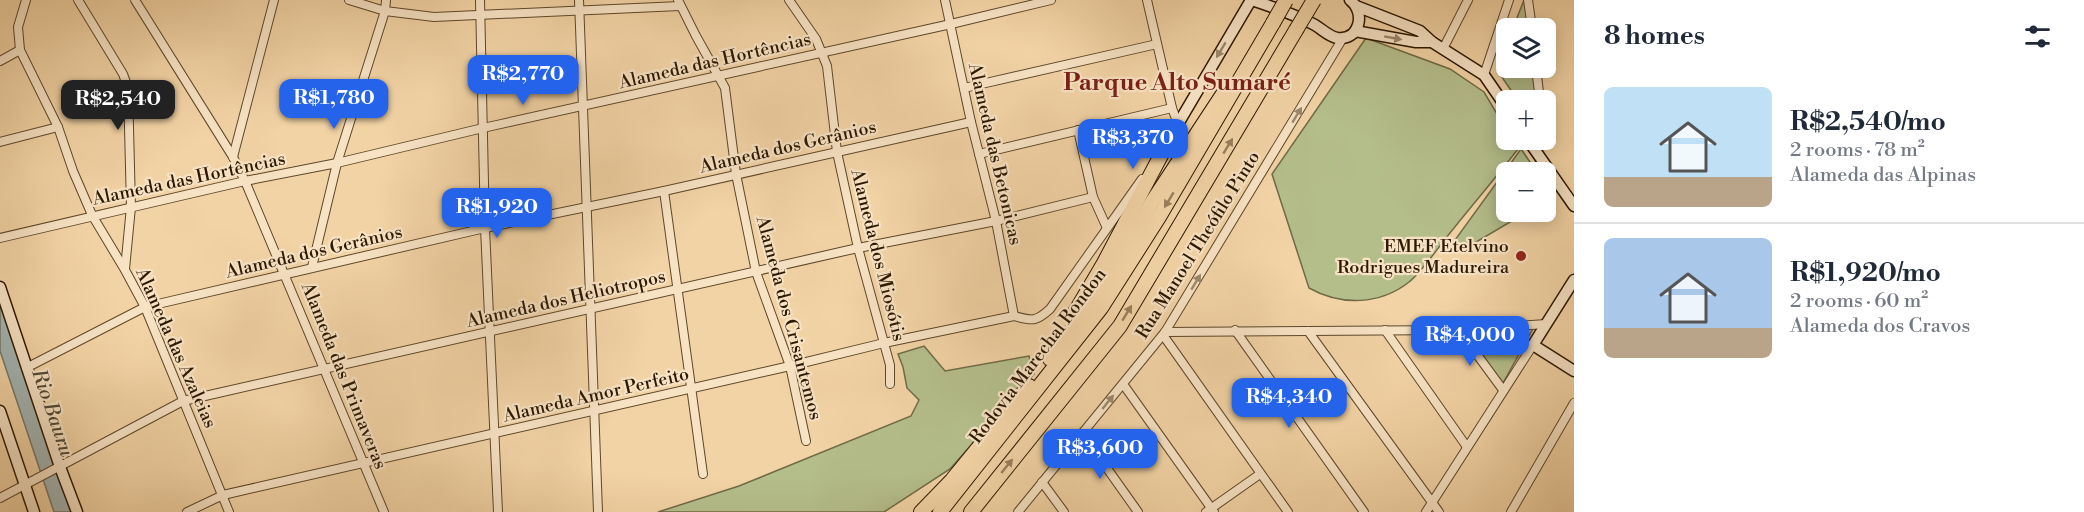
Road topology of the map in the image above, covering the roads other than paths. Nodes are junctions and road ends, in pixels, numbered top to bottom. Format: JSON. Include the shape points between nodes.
{"nodes":[{"id":1,"x":26,"y":0,"type":"edge"},
{"id":2,"x":78,"y":0,"type":"edge"},
{"id":3,"x":135,"y":0,"type":"edge"},
{"id":4,"x":274,"y":0,"type":"edge"},
{"id":5,"x":349,"y":0,"type":"edge"},
{"id":6,"x":386,"y":0,"type":"edge"},
{"id":7,"x":480,"y":0,"type":"edge"},
{"id":8,"x":579,"y":0,"type":"edge"},
{"id":9,"x":789,"y":0,"type":"edge"},
{"id":10,"x":945,"y":0,"type":"edge"},
{"id":11,"x":1147,"y":0,"type":"edge"},
{"id":12,"x":1251,"y":0,"type":"edge"},
{"id":13,"x":1286,"y":0,"type":"edge"},
{"id":14,"x":1314,"y":0,"type":"edge"},
{"id":15,"x":1468,"y":0,"type":"edge"},
{"id":16,"x":1509,"y":0,"type":"edge"},
{"id":17,"x":1528,"y":0,"type":"edge"},
{"id":18,"x":1046,"y":1,"type":"edge"},
{"id":19,"x":679,"y":3,"type":"edge"},
{"id":20,"x":1353,"y":3,"type":"edge"},
{"id":21,"x":385,"y":11,"type":"junction"},
{"id":22,"x":579,"y":11,"type":"junction"},
{"id":23,"x":480,"y":16,"type":"junction"},
{"id":24,"x":1531,"y":18,"type":"edge"},
{"id":25,"x":951,"y":24,"type":"junction"},
{"id":26,"x":1355,"y":31,"type":"junction"},
{"id":27,"x":1343,"y":38,"type":"junction"},
{"id":28,"x":1432,"y":42,"type":"junction"},
{"id":29,"x":1157,"y":44,"type":"junction"},
{"id":30,"x":1259,"y":48,"type":"junction"},
{"id":31,"x":1443,"y":49,"type":"junction"},
{"id":32,"x":20,"y":50,"type":"junction"},
{"id":33,"x":821,"y":52,"type":"junction"},
{"id":34,"x":0,"y":61,"type":"edge"},
{"id":35,"x":1484,"y":75,"type":"junction"},
{"id":36,"x":719,"y":76,"type":"junction"},
{"id":37,"x":964,"y":88,"type":"junction"},
{"id":38,"x":1496,"y":92,"type":"edge"},
{"id":39,"x":582,"y":106,"type":"junction"},
{"id":40,"x":1172,"y":108,"type":"junction"},
{"id":41,"x":971,"y":122,"type":"junction"},
{"id":42,"x":1178,"y":124,"type":"junction"},
{"id":43,"x":58,"y":127,"type":"junction"},
{"id":44,"x":483,"y":128,"type":"junction"},
{"id":45,"x":1078,"y":130,"type":"junction"},
{"id":46,"x":0,"y":142,"type":"edge"},
{"id":47,"x":1168,"y":142,"type":"junction"},
{"id":48,"x":1535,"y":150,"type":"edge"},
{"id":49,"x":837,"y":152,"type":"junction"},
{"id":50,"x":979,"y":154,"type":"junction"},
{"id":51,"x":233,"y":157,"type":"junction"},
{"id":52,"x":337,"y":163,"type":"junction"},
{"id":53,"x":736,"y":174,"type":"junction"},
{"id":54,"x":245,"y":181,"type":"junction"},
{"id":55,"x":664,"y":191,"type":"junction"},
{"id":56,"x":1093,"y":197,"type":"junction"},
{"id":57,"x":1574,"y":206,"type":"edge"},
{"id":58,"x":131,"y":207,"type":"junction"},
{"id":59,"x":586,"y":207,"type":"junction"},
{"id":60,"x":92,"y":215,"type":"junction"},
{"id":61,"x":996,"y":221,"type":"junction"},
{"id":62,"x":485,"y":228,"type":"junction"},
{"id":63,"x":1107,"y":228,"type":"junction"},
{"id":64,"x":0,"y":238,"type":"edge"},
{"id":65,"x":858,"y":248,"type":"junction"},
{"id":66,"x":312,"y":267,"type":"junction"},
{"id":67,"x":125,"y":270,"type":"junction"},
{"id":68,"x":756,"y":272,"type":"junction"},
{"id":69,"x":286,"y":275,"type":"junction"},
{"id":70,"x":1574,"y":280,"type":"edge"},
{"id":71,"x":0,"y":287,"type":"edge"},
{"id":72,"x":676,"y":289,"type":"junction"},
{"id":73,"x":145,"y":307,"type":"junction"},
{"id":74,"x":590,"y":308,"type":"junction"},
{"id":75,"x":1014,"y":316,"type":"junction"},
{"id":76,"x":1174,"y":319,"type":"junction"},
{"id":77,"x":1546,"y":324,"type":"junction"},
{"id":78,"x":1235,"y":330,"type":"junction"},
{"id":79,"x":1385,"y":330,"type":"junction"},
{"id":80,"x":1459,"y":330,"type":"junction"},
{"id":81,"x":1308,"y":331,"type":"junction"},
{"id":82,"x":490,"y":332,"type":"junction"},
{"id":83,"x":1188,"y":332,"type":"junction"},
{"id":84,"x":1164,"y":333,"type":"junction"},
{"id":85,"x":884,"y":343,"type":"junction"},
{"id":86,"x":1533,"y":345,"type":"junction"},
{"id":87,"x":790,"y":366,"type":"junction"},
{"id":88,"x":27,"y":368,"type":"junction"},
{"id":89,"x":324,"y":369,"type":"junction"},
{"id":90,"x":1574,"y":371,"type":"edge"},
{"id":91,"x":1039,"y":373,"type":"junction"},
{"id":92,"x":890,"y":384,"type":"dead end"},
{"id":93,"x":1123,"y":384,"type":"junction"},
{"id":94,"x":691,"y":389,"type":"junction"},
{"id":95,"x":1503,"y":390,"type":"junction"},
{"id":96,"x":183,"y":401,"type":"junction"},
{"id":97,"x":1574,"y":404,"type":"edge"},
{"id":98,"x":0,"y":411,"type":"edge"},
{"id":99,"x":593,"y":411,"type":"junction"},
{"id":100,"x":1082,"y":433,"type":"junction"},
{"id":101,"x":494,"y":434,"type":"junction"},
{"id":102,"x":806,"y":441,"type":"dead end"},
{"id":103,"x":1467,"y":447,"type":"junction"},
{"id":104,"x":364,"y":464,"type":"junction"},
{"id":105,"x":60,"y":467,"type":"junction"},
{"id":106,"x":703,"y":474,"type":"dead end"},
{"id":107,"x":1260,"y":474,"type":"junction"},
{"id":108,"x":1042,"y":482,"type":"junction"},
{"id":109,"x":26,"y":486,"type":"junction"},
{"id":110,"x":223,"y":495,"type":"junction"},
{"id":111,"x":0,"y":498,"type":"edge"},
{"id":112,"x":1432,"y":503,"type":"junction"},
{"id":113,"x":1211,"y":511,"type":"edge"},
{"id":114,"x":34,"y":512,"type":"edge"},
{"id":115,"x":77,"y":512,"type":"edge"},
{"id":116,"x":188,"y":512,"type":"edge"},
{"id":117,"x":229,"y":512,"type":"edge"},
{"id":118,"x":384,"y":512,"type":"edge"},
{"id":119,"x":498,"y":512,"type":"edge"},
{"id":120,"x":598,"y":512,"type":"edge"},
{"id":121,"x":921,"y":512,"type":"edge"},
{"id":122,"x":940,"y":512,"type":"edge"},
{"id":123,"x":971,"y":512,"type":"edge"},
{"id":124,"x":1018,"y":512,"type":"edge"},
{"id":125,"x":1064,"y":512,"type":"edge"},
{"id":126,"x":1138,"y":512,"type":"edge"},
{"id":127,"x":1288,"y":512,"type":"edge"},
{"id":128,"x":1364,"y":512,"type":"edge"},
{"id":129,"x":1426,"y":512,"type":"edge"},
{"id":130,"x":1439,"y":512,"type":"edge"},
{"id":131,"x":1511,"y":512,"type":"edge"}],
"edges":[{"from":1,"to":32,"type":"street","name":"Alameda das Azaleias","via":[[18,27]]},
{"from":2,"to":58,"type":"street","via":[[128,88]]},
{"from":3,"to":51,"type":"street","name":"Alameda das Primaveras"},
{"from":4,"to":51,"type":"street"},
{"from":5,"to":21,"type":"street"},
{"from":6,"to":21,"type":"street"},
{"from":7,"to":23,"type":"street"},
{"from":8,"to":22,"type":"street"},
{"from":9,"to":33,"type":"street","name":"Alameda dos Miosótis"},
{"from":10,"to":25,"type":"street","name":"Alameda das Betonicas"},
{"from":11,"to":29,"type":"street"},
{"from":12,"to":27,"type":"street","via":[[1311,22],[1330,36]]},
{"from":12,"to":42,"type":"street","one_way":true},
{"from":13,"to":30,"type":"highway","name":"Rodovia Marechal Rondon","bridge":true},
{"from":123,"to":14,"type":"highway","one_way":true,"bridge":true,"via":[[1120,326]]},
{"from":15,"to":31,"type":"street"},
{"from":16,"to":35,"type":"street"},
{"from":17,"to":24,"type":"street"},
{"from":18,"to":25,"type":"street","name":"Alameda das Hortências"},
{"from":19,"to":22,"type":"street"},
{"from":19,"to":36,"type":"street","name":"Alameda dos Crisantemos"},
{"from":20,"to":26,"type":"street","via":[[1360,19]]},
{"from":20,"to":28,"type":"street","via":[[1420,31]]},
{"from":21,"to":23,"type":"street"},
{"from":21,"to":52,"type":"street"},
{"from":22,"to":23,"type":"street"},
{"from":22,"to":39,"type":"street"},
{"from":23,"to":44,"type":"street"},
{"from":25,"to":33,"type":"street","name":"Alameda das Hortências"},
{"from":25,"to":37,"type":"street","name":"Alameda das Betonicas"},
{"from":26,"to":27,"type":"street"},
{"from":26,"to":28,"type":"street","one_way":true},
{"from":76,"to":27,"type":"street","name":"Rua Manoel Theófilo Pinto","one_way":true},
{"from":28,"to":31,"type":"street"},
{"from":29,"to":37,"type":"street"},
{"from":29,"to":40,"type":"street"},
{"from":30,"to":91,"type":"highway","via":[[1210,112],[1096,297]]},
{"from":30,"to":122,"type":"highway","name":"Rodovia Marechal Rondon","one_way":true,"via":[[1160,217],[1101,308]]},
{"from":31,"to":35,"type":"street"},
{"from":32,"to":34,"type":"street"},
{"from":32,"to":43,"type":"street","name":"Alameda das Azaleias"},
{"from":33,"to":36,"type":"street","name":"Alameda das Hortências"},
{"from":33,"to":49,"type":"street","name":"Alameda dos Miosótis","via":[[827,66]]},
{"from":35,"to":38,"type":"street"},
{"from":36,"to":39,"type":"street","name":"Alameda das Hortências"},
{"from":36,"to":53,"type":"street","name":"Alameda dos Crisantemos","via":[[725,88]]},
{"from":37,"to":41,"type":"street","name":"Alameda das Betonicas"},
{"from":39,"to":44,"type":"street","name":"Alameda das Hortências"},
{"from":39,"to":59,"type":"street"},
{"from":40,"to":42,"type":"street"},
{"from":40,"to":45,"type":"street"},
{"from":41,"to":49,"type":"street","name":"Alameda dos Gerânios"},
{"from":41,"to":50,"type":"street","name":"Alameda das Betonicas"},
{"from":42,"to":47,"type":"street"},
{"from":43,"to":46,"type":"street"},
{"from":43,"to":60,"type":"street","name":"Alameda das Azaleias"},
{"from":44,"to":52,"type":"street","name":"Alameda das Hortências"},
{"from":44,"to":62,"type":"street"},
{"from":45,"to":50,"type":"street"},
{"from":45,"to":56,"type":"street"},
{"from":47,"to":63,"type":"street"},
{"from":47,"to":91,"type":"highway","via":[[1104,263]]},
{"from":48,"to":57,"type":"street"},
{"from":49,"to":53,"type":"street","name":"Alameda dos Gerânios"},
{"from":49,"to":65,"type":"street","name":"Alameda dos Miosótis"},
{"from":50,"to":61,"type":"street","name":"Alameda das Betonicas"},
{"from":51,"to":54,"type":"street","name":"Alameda das Primaveras"},
{"from":52,"to":54,"type":"street","name":"Alameda das Hortências"},
{"from":52,"to":66,"type":"street"},
{"from":53,"to":55,"type":"street","name":"Alameda dos Gerânios"},
{"from":53,"to":68,"type":"street","name":"Alameda dos Crisantemos"},
{"from":54,"to":58,"type":"street","name":"Alameda das Hortências"},
{"from":54,"to":69,"type":"street","name":"Alameda das Primaveras"},
{"from":55,"to":59,"type":"street","name":"Alameda dos Gerânios"},
{"from":55,"to":72,"type":"street"},
{"from":56,"to":61,"type":"street","name":"Alameda dos Heliotropos"},
{"from":56,"to":63,"type":"street"},
{"from":58,"to":60,"type":"street","name":"Alameda das Hortências"},
{"from":58,"to":67,"type":"street"},
{"from":59,"to":62,"type":"street","name":"Alameda dos Gerânios"},
{"from":59,"to":74,"type":"street"},
{"from":60,"to":64,"type":"street","name":"Alameda das Hortências"},
{"from":60,"to":67,"type":"street","name":"Alameda das Azaleias"},
{"from":61,"to":65,"type":"street","name":"Alameda dos Heliotropos"},
{"from":61,"to":75,"type":"street","name":"Alameda das Betonicas"},
{"from":62,"to":66,"type":"street","name":"Alameda dos Gerânios"},
{"from":62,"to":82,"type":"street"},
{"from":63,"to":75,"type":"street","name":"Alameda Amor Perfeito","via":[[1041,318],[1031,321]]},
{"from":65,"to":68,"type":"street","name":"Alameda dos Heliotropos"},
{"from":65,"to":85,"type":"street","name":"Alameda dos Miosótis"},
{"from":66,"to":69,"type":"street","name":"Alameda dos Gerânios"},
{"from":67,"to":73,"type":"street","name":"Alameda das Azaleias"},
{"from":68,"to":72,"type":"street","name":"Alameda dos Heliotropos"},
{"from":68,"to":87,"type":"street","name":"Alameda dos Crisantemos"},
{"from":69,"to":73,"type":"street","name":"Alameda dos Gerânios"},
{"from":69,"to":89,"type":"street","name":"Alameda das Primaveras"},
{"from":70,"to":77,"type":"street"},
{"from":71,"to":88,"type":"street"},
{"from":72,"to":74,"type":"street","name":"Alameda dos Heliotropos"},
{"from":72,"to":94,"type":"street"},
{"from":73,"to":88,"type":"street","name":"Alameda dos Gerânios"},
{"from":73,"to":96,"type":"street","name":"Alameda das Azaleias"},
{"from":74,"to":82,"type":"street","name":"Alameda dos Heliotropos"},
{"from":74,"to":99,"type":"street"},
{"from":75,"to":85,"type":"street","name":"Alameda Amor Perfeito"},
{"from":76,"to":83,"type":"street"},
{"from":76,"to":84,"type":"street","name":"Rua Manoel Theófilo Pinto"},
{"from":77,"to":80,"type":"street"},
{"from":77,"to":86,"type":"street"},
{"from":78,"to":81,"type":"street"},
{"from":78,"to":83,"type":"street"},
{"from":78,"to":128,"type":"street"},
{"from":79,"to":80,"type":"street"},
{"from":79,"to":81,"type":"street"},
{"from":79,"to":103,"type":"street"},
{"from":80,"to":95,"type":"street"},
{"from":81,"to":112,"type":"street"},
{"from":82,"to":89,"type":"street","name":"Alameda dos Heliotropos"},
{"from":82,"to":101,"type":"street"},
{"from":83,"to":84,"type":"street"},
{"from":84,"to":93,"type":"street","name":"Rua Manoel Theófilo Pinto"},
{"from":84,"to":107,"type":"street"},
{"from":85,"to":87,"type":"street","name":"Alameda Amor Perfeito"},
{"from":85,"to":92,"type":"street","name":"Alameda dos Miosótis"},
{"from":86,"to":90,"type":"street"},
{"from":86,"to":95,"type":"street"},
{"from":87,"to":94,"type":"street","name":"Alameda Amor Perfeito"},
{"from":87,"to":102,"type":"street","name":"Alameda dos Crisantemos"},
{"from":88,"to":105,"type":"street"},
{"from":89,"to":96,"type":"street","name":"Alameda dos Heliotropos"},
{"from":89,"to":104,"type":"street","name":"Alameda das Primaveras"},
{"from":91,"to":121,"type":"highway"},
{"from":100,"to":93,"type":"street","name":"Rua Manoel Theófilo Pinto","one_way":true},
{"from":93,"to":113,"type":"street"},
{"from":94,"to":99,"type":"street","name":"Alameda Amor Perfeito"},
{"from":94,"to":106,"type":"street"},
{"from":95,"to":103,"type":"street"},
{"from":96,"to":105,"type":"street","name":"Alameda dos Heliotropos"},
{"from":96,"to":110,"type":"street","name":"Alameda das Azaleias"},
{"from":97,"to":131,"type":"street"},
{"from":98,"to":109,"type":"street"},
{"from":99,"to":101,"type":"street","name":"Alameda Amor Perfeito"},
{"from":99,"to":120,"type":"street"},
{"from":100,"to":108,"type":"street","name":"Rua Manoel Theófilo Pinto"},
{"from":100,"to":126,"type":"street"},
{"from":101,"to":104,"type":"street","name":"Alameda Amor Perfeito"},
{"from":101,"to":119,"type":"street"},
{"from":103,"to":112,"type":"street"},
{"from":104,"to":110,"type":"street","name":"Alameda Amor Perfeito"},
{"from":104,"to":118,"type":"street","name":"Alameda das Primaveras"},
{"from":105,"to":109,"type":"street","name":"Alameda dos Heliotropos"},
{"from":105,"to":115,"type":"street"},
{"from":107,"to":113,"type":"street"},
{"from":107,"to":127,"type":"street"},
{"from":108,"to":124,"type":"street","name":"Rua Manoel Theófilo Pinto"},
{"from":108,"to":125,"type":"street"},
{"from":109,"to":111,"type":"street","name":"Alameda dos Heliotropos"},
{"from":109,"to":114,"type":"street"},
{"from":110,"to":116,"type":"street","name":"Alameda Amor Perfeito"},
{"from":110,"to":117,"type":"street","name":"Alameda das Azaleias"},
{"from":112,"to":129,"type":"street"},
{"from":112,"to":130,"type":"street"}]}
